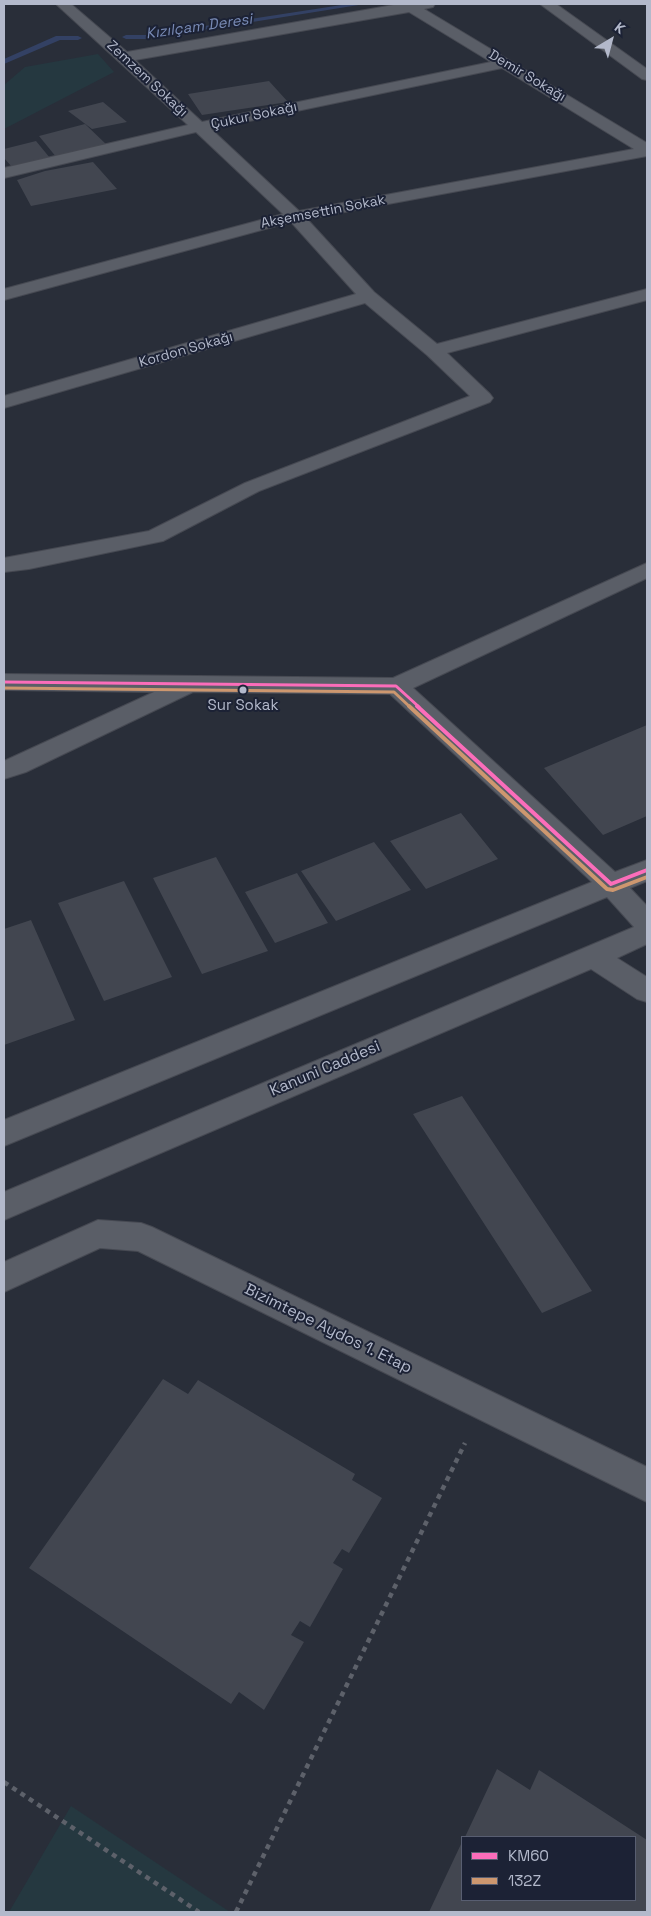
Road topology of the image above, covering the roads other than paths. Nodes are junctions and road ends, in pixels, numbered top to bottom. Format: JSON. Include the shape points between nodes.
{"nodes":[{"id":1,"x":63,"y":4,"type":"edge"},
{"id":2,"x":428,"y":4,"type":"edge"},
{"id":3,"x":547,"y":4,"type":"edge"},
{"id":4,"x":409,"y":5,"type":"edge"},
{"id":5,"x":124,"y":57,"type":"junction"},
{"id":6,"x":506,"y":63,"type":"junction"},
{"id":7,"x":647,"y":76,"type":"edge"},
{"id":8,"x":199,"y":127,"type":"junction"},
{"id":9,"x":647,"y":150,"type":"edge"},
{"id":10,"x":4,"y":173,"type":"edge"},
{"id":11,"x":295,"y":216,"type":"junction"},
{"id":12,"x":647,"y":294,"type":"edge"},
{"id":13,"x":4,"y":295,"type":"edge"},
{"id":14,"x":368,"y":296,"type":"junction"},
{"id":15,"x":434,"y":351,"type":"junction"},
{"id":16,"x":4,"y":402,"type":"edge"},
{"id":17,"x":4,"y":565,"type":"edge"},
{"id":18,"x":647,"y":570,"type":"edge"},
{"id":19,"x":4,"y":682,"type":"edge"},
{"id":20,"x":190,"y":684,"type":"junction"},
{"id":21,"x":396,"y":686,"type":"junction"},
{"id":22,"x":4,"y":770,"type":"edge"},
{"id":23,"x":647,"y":870,"type":"edge"},
{"id":24,"x":610,"y":884,"type":"junction"},
{"id":25,"x":647,"y":922,"type":"edge"},
{"id":26,"x":647,"y":933,"type":"edge"},
{"id":27,"x":591,"y":955,"type":"junction"},
{"id":28,"x":647,"y":991,"type":"edge"},
{"id":29,"x":4,"y":1133,"type":"edge"},
{"id":30,"x":4,"y":1206,"type":"edge"},
{"id":31,"x":4,"y":1277,"type":"edge"},
{"id":32,"x":647,"y":1485,"type":"edge"}],
"edges":[{"from":1,"to":5,"type":"street","name":"Zemzem Sokağı"},
{"from":2,"to":4,"type":"street"},
{"from":3,"to":7,"type":"street"},
{"from":4,"to":5,"type":"street"},
{"from":4,"to":6,"type":"street","name":"Demir Sokağı"},
{"from":5,"to":8,"type":"street","name":"Zemzem Sokağı"},
{"from":6,"to":8,"type":"street","name":"Çukur Sokağı"},
{"from":6,"to":9,"type":"street","name":"Demir Sokağı"},
{"from":8,"to":10,"type":"street","name":"Çukur Sokağı"},
{"from":8,"to":11,"type":"street","name":"Zemzem Sokağı"},
{"from":9,"to":11,"type":"street","name":"Akşemsettin Sokak"},
{"from":11,"to":13,"type":"street","name":"Akşemsettin Sokak"},
{"from":11,"to":14,"type":"street","name":"Zemzem Sokağı"},
{"from":12,"to":15,"type":"street"},
{"from":14,"to":15,"type":"street","name":"Zemzem Sokağı"},
{"from":14,"to":16,"type":"street","name":"Kordon Sokağı"},
{"from":15,"to":17,"type":"street","name":"Zemzem Sokağı","via":[[483,398],[252,487],[155,536]]},
{"from":18,"to":21,"type":"street"},
{"from":19,"to":20,"type":"street"},
{"from":20,"to":21,"type":"street"},
{"from":20,"to":22,"type":"street"},
{"from":21,"to":24,"type":"street"},
{"from":23,"to":24,"type":"street"},
{"from":24,"to":25,"type":"street"},
{"from":24,"to":29,"type":"street"},
{"from":26,"to":27,"type":"street","name":"Kanuni Caddesi"},
{"from":27,"to":28,"type":"street"},
{"from":27,"to":30,"type":"street","name":"Kanuni Caddesi"},
{"from":31,"to":32,"type":"street","name":"Bizimtepe Aydos 1. Etap","via":[[98,1234],[141,1237]]}]}
